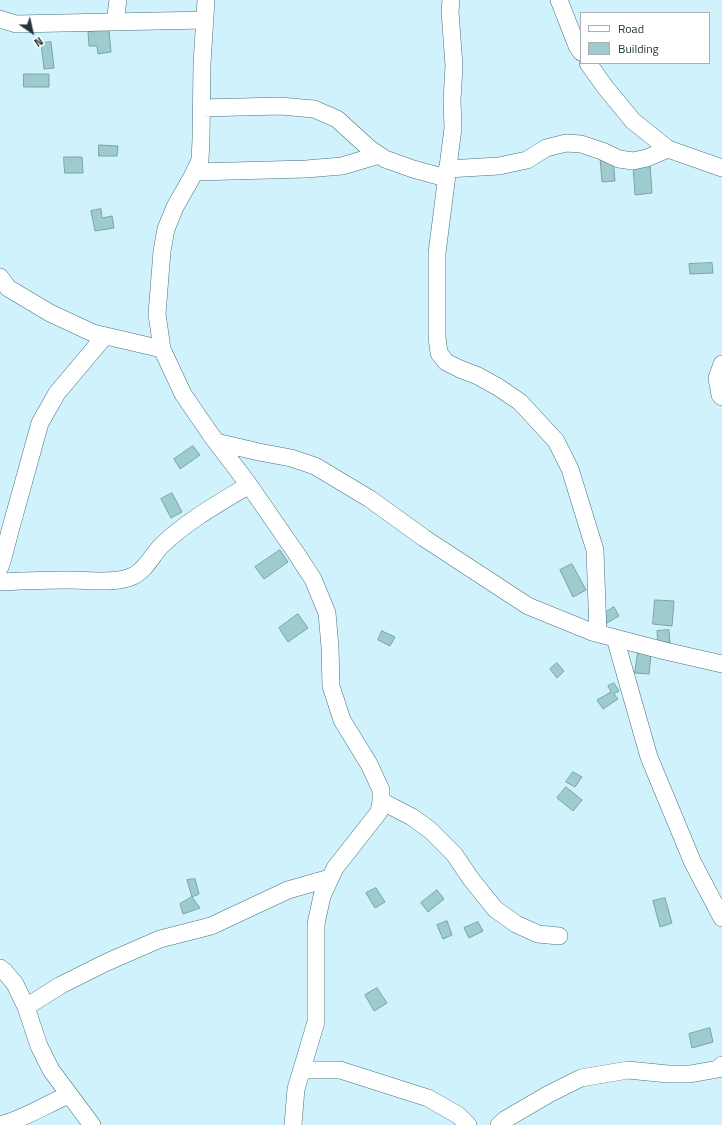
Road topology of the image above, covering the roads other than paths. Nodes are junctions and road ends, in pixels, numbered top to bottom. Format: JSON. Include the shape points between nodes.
{"nodes":[{"id":1,"x":118,"y":0,"type":"edge"},
{"id":2,"x":206,"y":0,"type":"edge"},
{"id":3,"x":452,"y":0,"type":"edge"},
{"id":4,"x":559,"y":0,"type":"edge"},
{"id":5,"x":0,"y":19,"type":"edge"},
{"id":6,"x":205,"y":20,"type":"junction"},
{"id":7,"x":115,"y":22,"type":"junction"},
{"id":8,"x":580,"y":50,"type":"edge"},
{"id":9,"x":589,"y":64,"type":"edge"},
{"id":10,"x":202,"y":108,"type":"junction"},
{"id":11,"x":668,"y":150,"type":"junction"},
{"id":12,"x":380,"y":155,"type":"junction"},
{"id":13,"x":722,"y":168,"type":"edge"},
{"id":14,"x":195,"y":172,"type":"junction"},
{"id":15,"x":446,"y":173,"type":"junction"},
{"id":16,"x":0,"y":277,"type":"edge"},
{"id":17,"x":105,"y":336,"type":"junction"},
{"id":18,"x":162,"y":349,"type":"junction"},
{"id":19,"x":722,"y":364,"type":"edge"},
{"id":20,"x":722,"y":398,"type":"edge"},
{"id":21,"x":216,"y":442,"type":"junction"},
{"id":22,"x":249,"y":485,"type":"junction"},
{"id":23,"x":0,"y":567,"type":"edge"},
{"id":24,"x":0,"y":582,"type":"edge"},
{"id":25,"x":598,"y":633,"type":"junction"},
{"id":26,"x":615,"y":638,"type":"junction"},
{"id":27,"x":722,"y":664,"type":"edge"},
{"id":28,"x":381,"y":801,"type":"junction"},
{"id":29,"x":330,"y":878,"type":"junction"},
{"id":30,"x":722,"y":918,"type":"edge"},
{"id":31,"x":559,"y":936,"type":"dead end"},
{"id":32,"x":0,"y":968,"type":"edge"},
{"id":33,"x":26,"y":1007,"type":"junction"},
{"id":34,"x":722,"y":1065,"type":"edge"},
{"id":35,"x":302,"y":1070,"type":"junction"},
{"id":36,"x":69,"y":1095,"type":"junction"},
{"id":37,"x":0,"y":1125,"type":"edge"},
{"id":38,"x":92,"y":1125,"type":"edge"},
{"id":39,"x":293,"y":1125,"type":"edge"},
{"id":40,"x":468,"y":1125,"type":"edge"},
{"id":41,"x":499,"y":1125,"type":"edge"}],
"edges":[{"from":1,"to":7,"type":"street"},
{"from":2,"to":6,"type":"street"},
{"from":3,"to":15,"type":"street","via":[[450,11],[454,66],[453,128]]},
{"from":4,"to":8,"type":"street"},
{"from":5,"to":7,"type":"street","via":[[16,24]]},
{"from":6,"to":7,"type":"street"},
{"from":6,"to":10,"type":"street"},
{"from":9,"to":11,"type":"street","via":[[633,121]]},
{"from":10,"to":12,"type":"street","via":[[280,106],[314,109],[337,119],[370,150]]},
{"from":10,"to":14,"type":"street","via":[[200,160]]},
{"from":11,"to":13,"type":"street"},
{"from":11,"to":15,"type":"street","via":[[633,161],[619,159],[581,144],[566,143],[546,148],[527,160]]},
{"from":12,"to":14,"type":"street","via":[[342,166]]},
{"from":12,"to":15,"type":"street","via":[[413,169]]},
{"from":14,"to":18,"type":"street","via":[[166,228],[157,314]]},
{"from":15,"to":25,"type":"street","via":[[437,253],[439,353],[446,362],[478,376],[520,402],[556,441],[570,469],[595,550]]},
{"from":16,"to":17,"type":"street","via":[[8,288],[50,313]]},
{"from":17,"to":18,"type":"street"},
{"from":17,"to":23,"type":"street","via":[[58,393],[40,423]]},
{"from":18,"to":21,"type":"street","via":[[183,394]]},
{"from":19,"to":20,"type":"street","via":[[717,378]]},
{"from":21,"to":22,"type":"street"},
{"from":21,"to":25,"type":"street","via":[[291,458],[315,466],[370,499],[424,538],[528,606]]},
{"from":22,"to":24,"type":"street","via":[[190,522],[161,546],[134,576],[121,580]]},
{"from":22,"to":28,"type":"street","via":[[313,579],[327,613],[331,686],[342,720],[377,780],[381,790]]},
{"from":25,"to":26,"type":"street"},
{"from":26,"to":27,"type":"street"},
{"from":26,"to":30,"type":"street","via":[[649,757],[693,863]]},
{"from":28,"to":29,"type":"street","via":[[379,812]]},
{"from":28,"to":31,"type":"street","via":[[412,817],[430,830],[454,854],[495,909],[516,924],[538,934]]},
{"from":29,"to":33,"type":"street","via":[[288,890],[211,926],[160,939],[61,984]]},
{"from":29,"to":35,"type":"street","via":[[322,896],[316,924],[316,1022]]},
{"from":32,"to":33,"type":"street","via":[[15,984]]},
{"from":33,"to":36,"type":"street","via":[[39,1046],[51,1070]]},
{"from":34,"to":41,"type":"street","via":[[718,1069],[690,1074],[628,1070],[581,1078],[549,1094]]},
{"from":35,"to":39,"type":"street","via":[[296,1089]]},
{"from":35,"to":40,"type":"street","via":[[340,1070],[428,1098]]},
{"from":36,"to":37,"type":"street"},
{"from":36,"to":38,"type":"street"}]}
